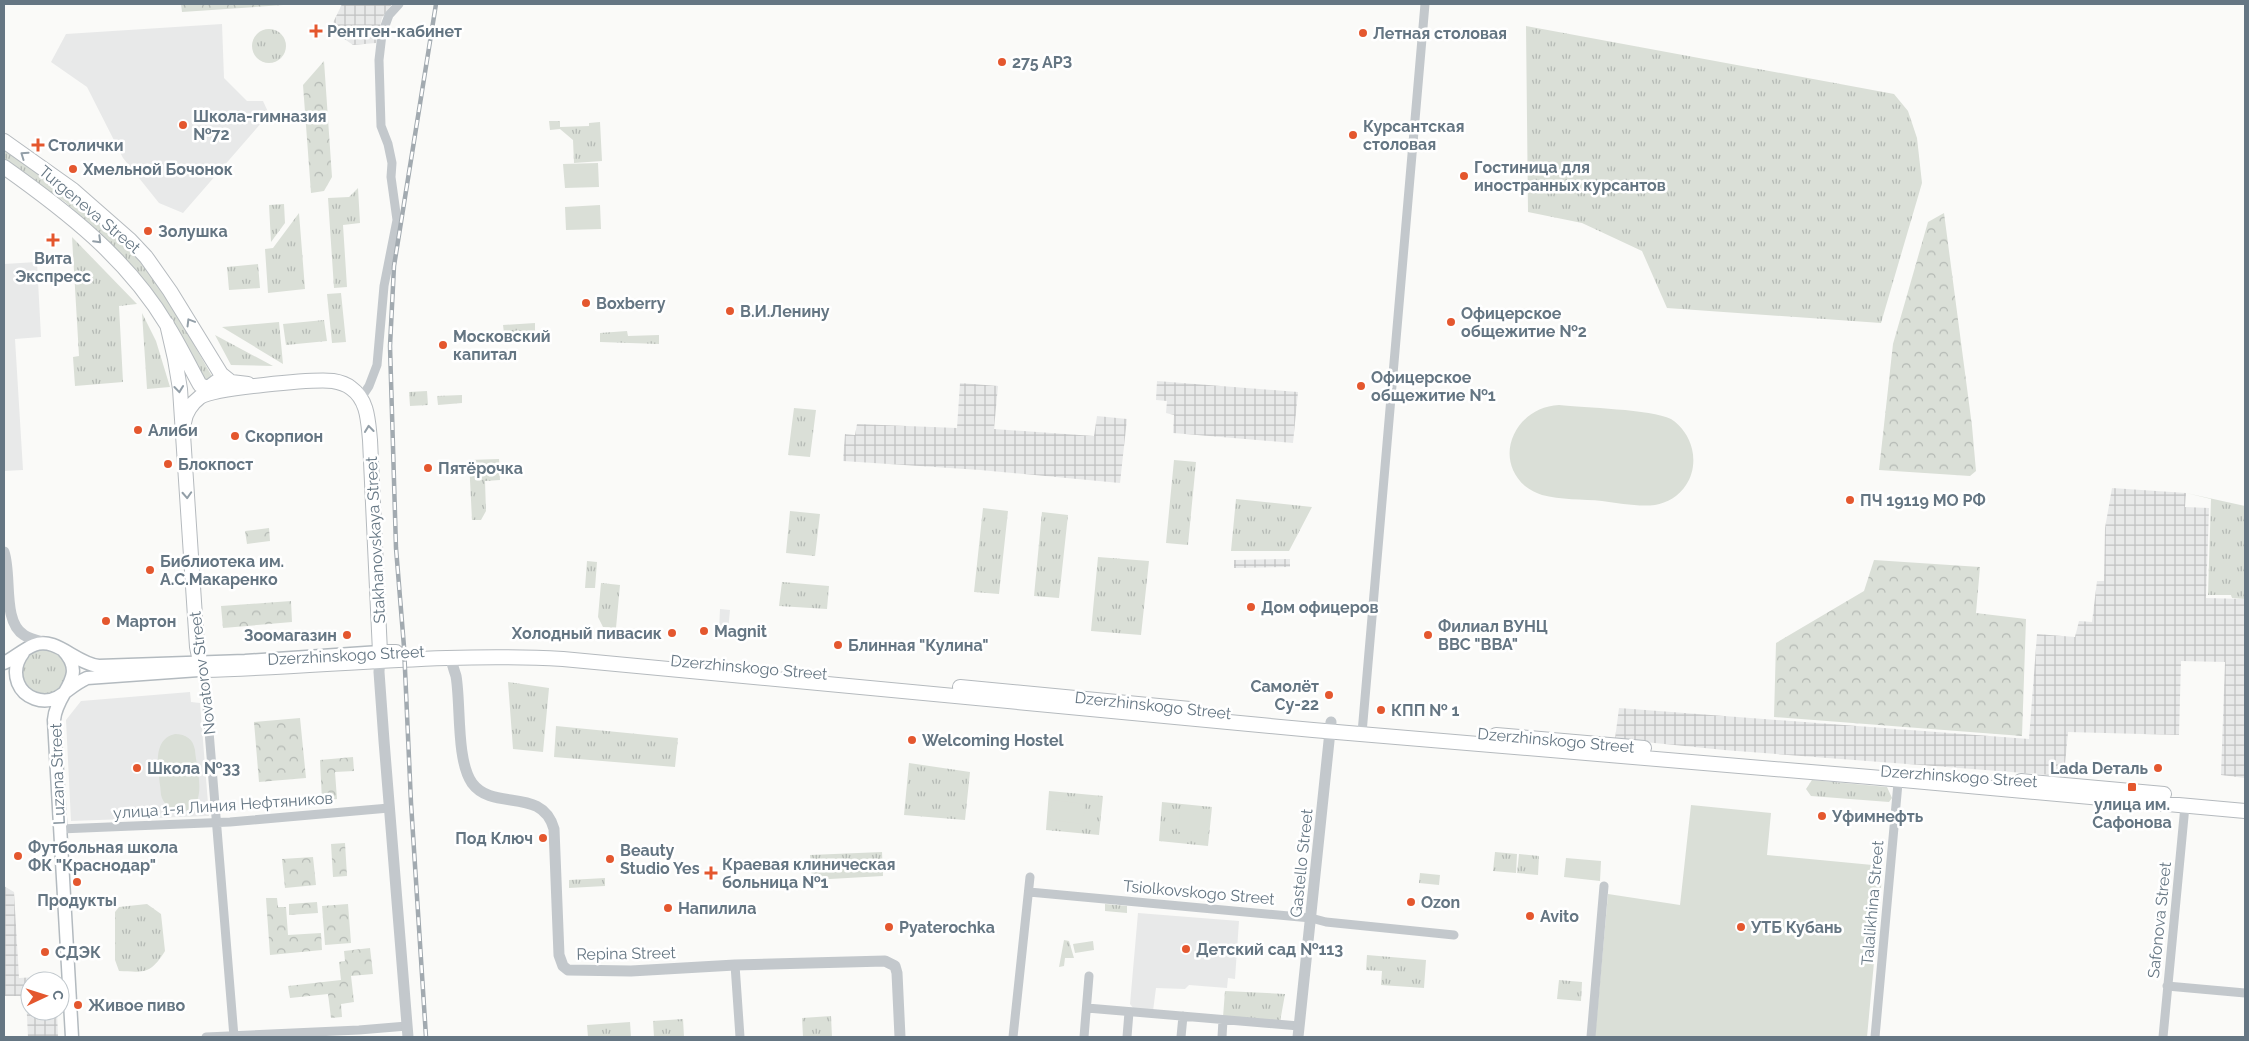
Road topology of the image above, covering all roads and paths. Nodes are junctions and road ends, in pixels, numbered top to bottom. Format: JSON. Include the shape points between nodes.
{"nodes":[{"id":1,"x":399,"y":4,"type":"edge"},
{"id":2,"x":1425,"y":4,"type":"edge"},
{"id":3,"x":4,"y":140,"type":"edge"},
{"id":4,"x":4,"y":167,"type":"edge"},
{"id":5,"x":167,"y":324,"type":"junction"},
{"id":6,"x":214,"y":364,"type":"junction"},
{"id":7,"x":266,"y":385,"type":"junction"},
{"id":8,"x":360,"y":398,"type":"junction"},
{"id":9,"x":183,"y":428,"type":"junction"},
{"id":10,"x":4,"y":552,"type":"edge"},
{"id":11,"x":48,"y":643,"type":"junction"},
{"id":12,"x":63,"y":650,"type":"junction"},
{"id":13,"x":23,"y":653,"type":"junction"},
{"id":14,"x":379,"y":656,"type":"junction"},
{"id":15,"x":451,"y":658,"type":"junction"},
{"id":16,"x":4,"y":663,"type":"edge"},
{"id":17,"x":202,"y":666,"type":"junction"},
{"id":18,"x":18,"y":683,"type":"junction"},
{"id":19,"x":65,"y":692,"type":"junction"},
{"id":20,"x":1330,"y":727,"type":"junction"},
{"id":21,"x":1363,"y":729,"type":"junction"},
{"id":22,"x":1898,"y":776,"type":"junction"},
{"id":23,"x":2245,"y":801,"type":"edge"},
{"id":24,"x":2185,"y":806,"type":"junction"},
{"id":25,"x":389,"y":808,"type":"junction"},
{"id":26,"x":2245,"y":811,"type":"edge"},
{"id":27,"x":217,"y":822,"type":"junction"},
{"id":28,"x":60,"y":829,"type":"junction"},
{"id":29,"x":1030,"y":877,"type":"dead end"},
{"id":30,"x":1604,"y":886,"type":"dead end"},
{"id":31,"x":1029,"y":892,"type":"junction"},
{"id":32,"x":1311,"y":918,"type":"junction"},
{"id":33,"x":1454,"y":935,"type":"dead end"},
{"id":34,"x":735,"y":965,"type":"junction"},
{"id":35,"x":1089,"y":976,"type":"dead end"},
{"id":36,"x":2167,"y":986,"type":"junction"},
{"id":37,"x":2245,"y":993,"type":"edge"},
{"id":38,"x":1087,"y":1008,"type":"junction"},
{"id":39,"x":1129,"y":1012,"type":"junction"},
{"id":40,"x":1183,"y":1016,"type":"junction"},
{"id":41,"x":1222,"y":1020,"type":"junction"},
{"id":42,"x":407,"y":1032,"type":"edge"},
{"id":43,"x":1299,"y":1032,"type":"edge"},
{"id":44,"x":233,"y":1036,"type":"edge"},
{"id":45,"x":72,"y":1037,"type":"edge"},
{"id":46,"x":206,"y":1037,"type":"edge"},
{"id":47,"x":740,"y":1037,"type":"edge"},
{"id":48,"x":900,"y":1037,"type":"edge"},
{"id":49,"x":1012,"y":1037,"type":"edge"},
{"id":50,"x":1084,"y":1037,"type":"edge"},
{"id":51,"x":1127,"y":1037,"type":"edge"},
{"id":52,"x":1181,"y":1037,"type":"edge"},
{"id":53,"x":1222,"y":1037,"type":"edge"},
{"id":54,"x":1591,"y":1037,"type":"edge"},
{"id":55,"x":1875,"y":1037,"type":"edge"},
{"id":56,"x":2163,"y":1037,"type":"edge"}],
"edges":[{"from":1,"to":8,"type":"street","via":[[388,15],[379,60],[381,126],[392,163],[397,220],[384,286],[377,365],[369,386]]},
{"from":2,"to":21,"type":"street"},
{"from":6,"to":3,"type":"main road","name":"Turgeneva Street","one_way":true,"via":[[146,257],[73,190]]},
{"from":4,"to":5,"type":"main road","name":"Turgeneva Street","one_way":true,"via":[[62,208],[94,236],[120,263]]},
{"from":5,"to":6,"type":"main road","name":"Turgeneva Street","via":[[203,388],[211,388],[215,384]]},
{"from":5,"to":9,"type":"main road","name":"Turgeneva Street","one_way":true,"via":[[176,359]]},
{"from":6,"to":7,"type":"main road","name":"Turgeneva Street","via":[[231,382]]},
{"from":7,"to":8,"type":"main road","via":[[333,381],[350,387]]},
{"from":7,"to":9,"type":"main road","via":[[208,394],[195,402],[184,419]]},
{"from":14,"to":8,"type":"main road","name":"Stakhanovskaya Street","one_way":true,"via":[[370,440],[368,418]]},
{"from":9,"to":17,"type":"main road","name":"Novatorov Street","one_way":true,"via":[[192,581]]},
{"from":10,"to":11,"type":"street","via":[[15,626],[24,635]]},
{"from":11,"to":12,"type":"main road","name":"Dzerzhinskogo Street"},
{"from":11,"to":13,"type":"main road","via":[[34,645]]},
{"from":12,"to":17,"type":"main road","name":"Dzerzhinskogo Street","via":[[86,663],[99,666]]},
{"from":12,"to":19,"type":"main road","via":[[73,670]]},
{"from":13,"to":16,"type":"main road"},
{"from":13,"to":18,"type":"main road","via":[[16,665]]},
{"from":14,"to":15,"type":"main road","name":"Dzerzhinskogo Street"},
{"from":14,"to":17,"type":"main road","name":"Dzerzhinskogo Street"},
{"from":14,"to":20,"type":"main road","name":"Dzerzhinskogo Street","via":[[509,647],[575,651]]},
{"from":14,"to":25,"type":"street","name":"Stakhanovskaya Street"},
{"from":15,"to":20,"type":"main road","name":"Dzerzhinskogo Street","via":[[508,656],[563,659]]},
{"from":15,"to":34,"type":"street","name":"Repina Street","via":[[456,676],[465,763],[472,782],[487,795],[536,806],[551,818],[563,966],[568,970],[631,971]]},
{"from":16,"to":18,"type":"street"},
{"from":17,"to":19,"type":"main road","name":"Dzerzhinskogo Street","via":[[93,677],[76,683]]},
{"from":17,"to":27,"type":"street","name":"Novatorov Street"},
{"from":18,"to":19,"type":"main road","name":"Dzerzhinskogo Street","via":[[28,695],[41,700],[54,699]]},
{"from":19,"to":28,"type":"main road","name":"Luzana Street","via":[[56,707],[54,720]]},
{"from":20,"to":21,"type":"main road","name":"Dzerzhinskogo Street"},
{"from":20,"to":32,"type":"street","name":"Gastello Street"},
{"from":21,"to":22,"type":"main road","name":"Dzerzhinskogo Street","via":[[1573,741]]},
{"from":22,"to":23,"type":"main road","name":"Dzerzhinskogo Street"},
{"from":22,"to":24,"type":"main road","name":"Dzerzhinskogo Street"},
{"from":22,"to":55,"type":"street","name":"Talalikhina Street"},
{"from":24,"to":26,"type":"main road","name":"Dzerzhinskogo Street"},
{"from":24,"to":36,"type":"street","name":"Safonova Street"},
{"from":25,"to":27,"type":"street","name":"улица 1-я Линия Нефтяников"},
{"from":25,"to":42,"type":"street","name":"Stakhanovskaya Street"},
{"from":27,"to":28,"type":"street","name":"улица 1-я Линия Нефтяников"},
{"from":27,"to":44,"type":"street","name":"Novatorov Street"},
{"from":28,"to":45,"type":"main road","name":"Luzana Street"},
{"from":29,"to":31,"type":"street"},
{"from":30,"to":54,"type":"street"},
{"from":31,"to":32,"type":"street","name":"Tsiolkovskogo Street"},
{"from":31,"to":49,"type":"street"},
{"from":32,"to":33,"type":"street","name":"Tsiolkovskogo Street"},
{"from":32,"to":43,"type":"street","name":"Gastello Street"},
{"from":34,"to":47,"type":"street"},
{"from":34,"to":48,"type":"street","name":"Repina Street","via":[[889,962],[897,973]]},
{"from":35,"to":38,"type":"street"},
{"from":36,"to":37,"type":"street"},
{"from":36,"to":56,"type":"street","name":"Safonova Street"},
{"from":38,"to":39,"type":"street"},
{"from":38,"to":50,"type":"street"},
{"from":39,"to":40,"type":"street"},
{"from":39,"to":51,"type":"street"},
{"from":40,"to":41,"type":"street"},
{"from":40,"to":52,"type":"street"},
{"from":41,"to":43,"type":"street"},
{"from":41,"to":53,"type":"street"},
{"from":42,"to":44,"type":"street","via":[[359,1030]]},
{"from":44,"to":46,"type":"street"}]}
